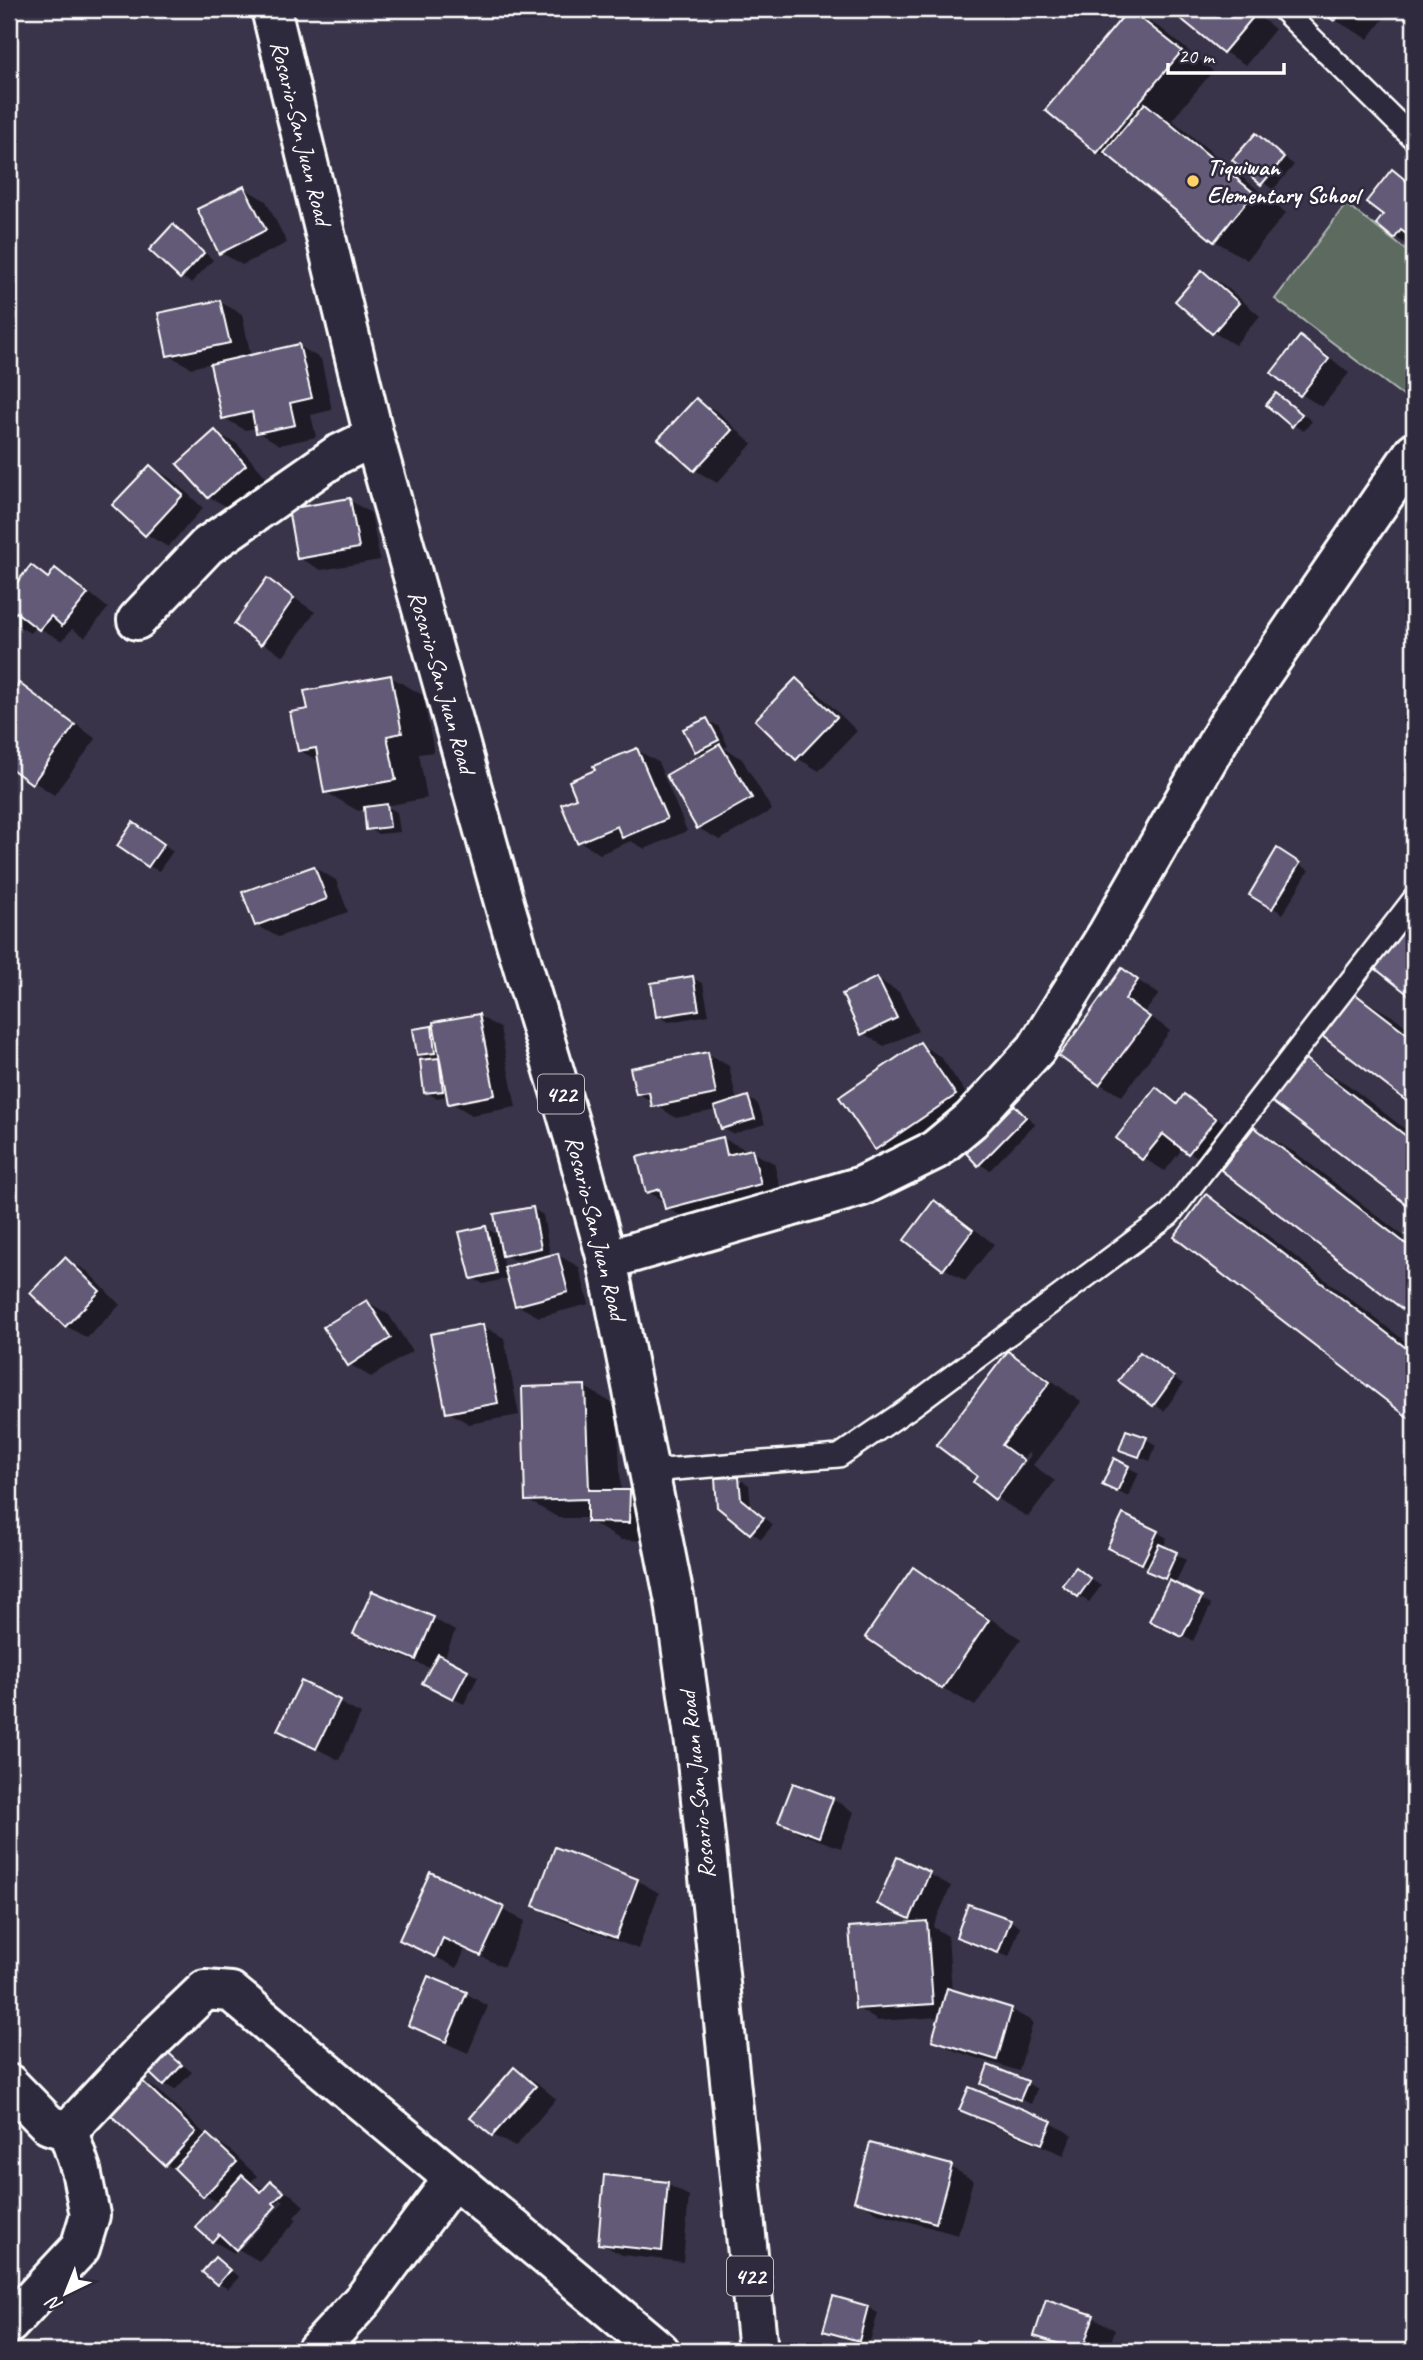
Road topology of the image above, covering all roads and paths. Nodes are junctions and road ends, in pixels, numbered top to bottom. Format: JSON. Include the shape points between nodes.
{"nodes":[{"id":1,"x":271,"y":9,"type":"edge"},
{"id":2,"x":1282,"y":9,"type":"edge"},
{"id":3,"x":1414,"y":139,"type":"edge"},
{"id":4,"x":374,"y":437,"type":"junction"},
{"id":5,"x":1414,"y":452,"type":"edge"},
{"id":6,"x":136,"y":620,"type":"dead end"},
{"id":7,"x":1414,"y":899,"type":"edge"},
{"id":8,"x":607,"y":1260,"type":"junction"},
{"id":9,"x":650,"y":1471,"type":"junction"},
{"id":10,"x":9,"y":2084,"type":"edge"},
{"id":11,"x":68,"y":2131,"type":"junction"},
{"id":12,"x":453,"y":2179,"type":"junction"},
{"id":13,"x":9,"y":2324,"type":"edge"},
{"id":14,"x":316,"y":2351,"type":"edge"},
{"id":15,"x":660,"y":2351,"type":"edge"},
{"id":16,"x":758,"y":2351,"type":"edge"}],
"edges":[{"from":1,"to":4,"type":"street","name":"Rosario-San Juan Road","number":"422"},
{"from":2,"to":3,"type":"lane"},
{"from":4,"to":6,"type":"street","via":[[337,455],[207,546]]},
{"from":4,"to":8,"type":"street","name":"Rosario-San Juan Road","number":"422"},
{"from":5,"to":8,"type":"street","via":[[1229,722],[1036,1049],[971,1120],[934,1150],[862,1186]]},
{"from":7,"to":9,"type":"lane","via":[[1169,1215],[839,1457]]},
{"from":8,"to":9,"type":"street","name":"Rosario-San Juan Road","number":"422"},
{"from":9,"to":16,"type":"street","name":"Rosario-San Juan Road","number":"422","via":[[675,1602],[695,1751]]},
{"from":10,"to":11,"type":"street","via":[[49,2125]]},
{"from":11,"to":12,"type":"street","via":[[205,1990],[231,1992]]},
{"from":11,"to":13,"type":"street","via":[[90,2215],[80,2248]]},
{"from":12,"to":14,"type":"street","via":[[363,2299]]},
{"from":12,"to":15,"type":"street"}]}
